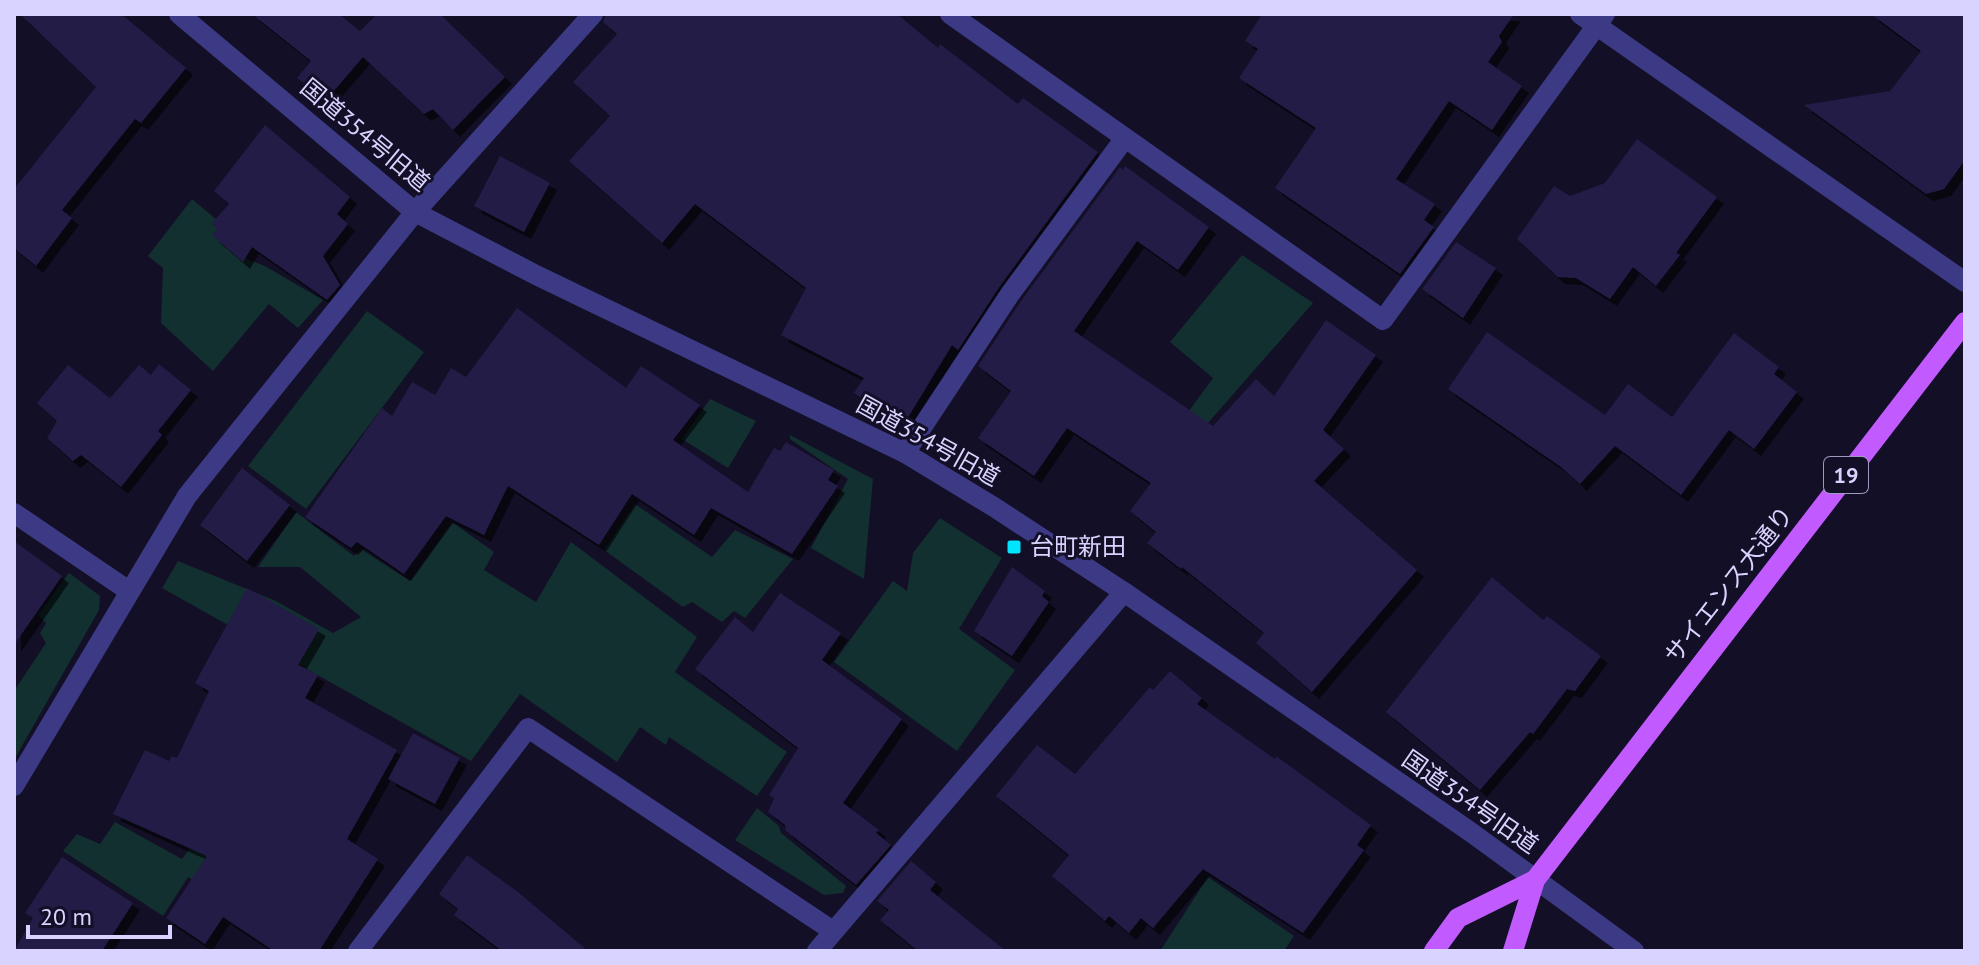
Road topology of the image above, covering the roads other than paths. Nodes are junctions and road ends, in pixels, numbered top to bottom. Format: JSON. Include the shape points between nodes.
{"nodes":[{"id":1,"x":179,"y":14,"type":"edge"},
{"id":2,"x":593,"y":14,"type":"edge"},
{"id":3,"x":950,"y":14,"type":"edge"},
{"id":4,"x":1594,"y":18,"type":"edge"},
{"id":5,"x":1125,"y":138,"type":"junction"},
{"id":6,"x":415,"y":212,"type":"junction"},
{"id":7,"x":1965,"y":282,"type":"edge"},
{"id":8,"x":1965,"y":322,"type":"edge"},
{"id":9,"x":905,"y":453,"type":"junction"},
{"id":10,"x":14,"y":513,"type":"edge"},
{"id":11,"x":129,"y":591,"type":"junction"},
{"id":12,"x":1124,"y":592,"type":"junction"},
{"id":13,"x":14,"y":786,"type":"edge"},
{"id":14,"x":1535,"y":880,"type":"junction"},
{"id":15,"x":833,"y":931,"type":"junction"},
{"id":16,"x":358,"y":951,"type":"edge"},
{"id":17,"x":817,"y":951,"type":"edge"},
{"id":18,"x":1434,"y":951,"type":"edge"},
{"id":19,"x":1513,"y":951,"type":"edge"},
{"id":20,"x":1634,"y":951,"type":"edge"}],
"edges":[{"from":1,"to":6,"type":"street","name":"国道354号旧道"},
{"from":2,"to":6,"type":"street"},
{"from":3,"to":5,"type":"street"},
{"from":4,"to":5,"type":"street","via":[[1383,320]]},
{"from":4,"to":7,"type":"street"},
{"from":5,"to":9,"type":"street","via":[[1010,294]]},
{"from":6,"to":9,"type":"street","name":"国道354号旧道"},
{"from":6,"to":11,"type":"street","via":[[187,496]]},
{"from":8,"to":14,"type":"main road","name":"サイエンス大通り","number":"19"},
{"from":9,"to":12,"type":"street","name":"国道354号旧道"},
{"from":10,"to":11,"type":"street"},
{"from":11,"to":13,"type":"street"},
{"from":12,"to":14,"type":"street","name":"国道354号旧道"},
{"from":12,"to":15,"type":"street"},
{"from":14,"to":18,"type":"main road","name":"サイエンス大通り","number":"19","via":[[1458,918]]},
{"from":14,"to":19,"type":"main road","name":"サイエンス大通り","number":"19"},
{"from":14,"to":20,"type":"street","name":"国道354号旧道"},
{"from":15,"to":16,"type":"street","via":[[528,728]]},
{"from":15,"to":17,"type":"street"}]}
